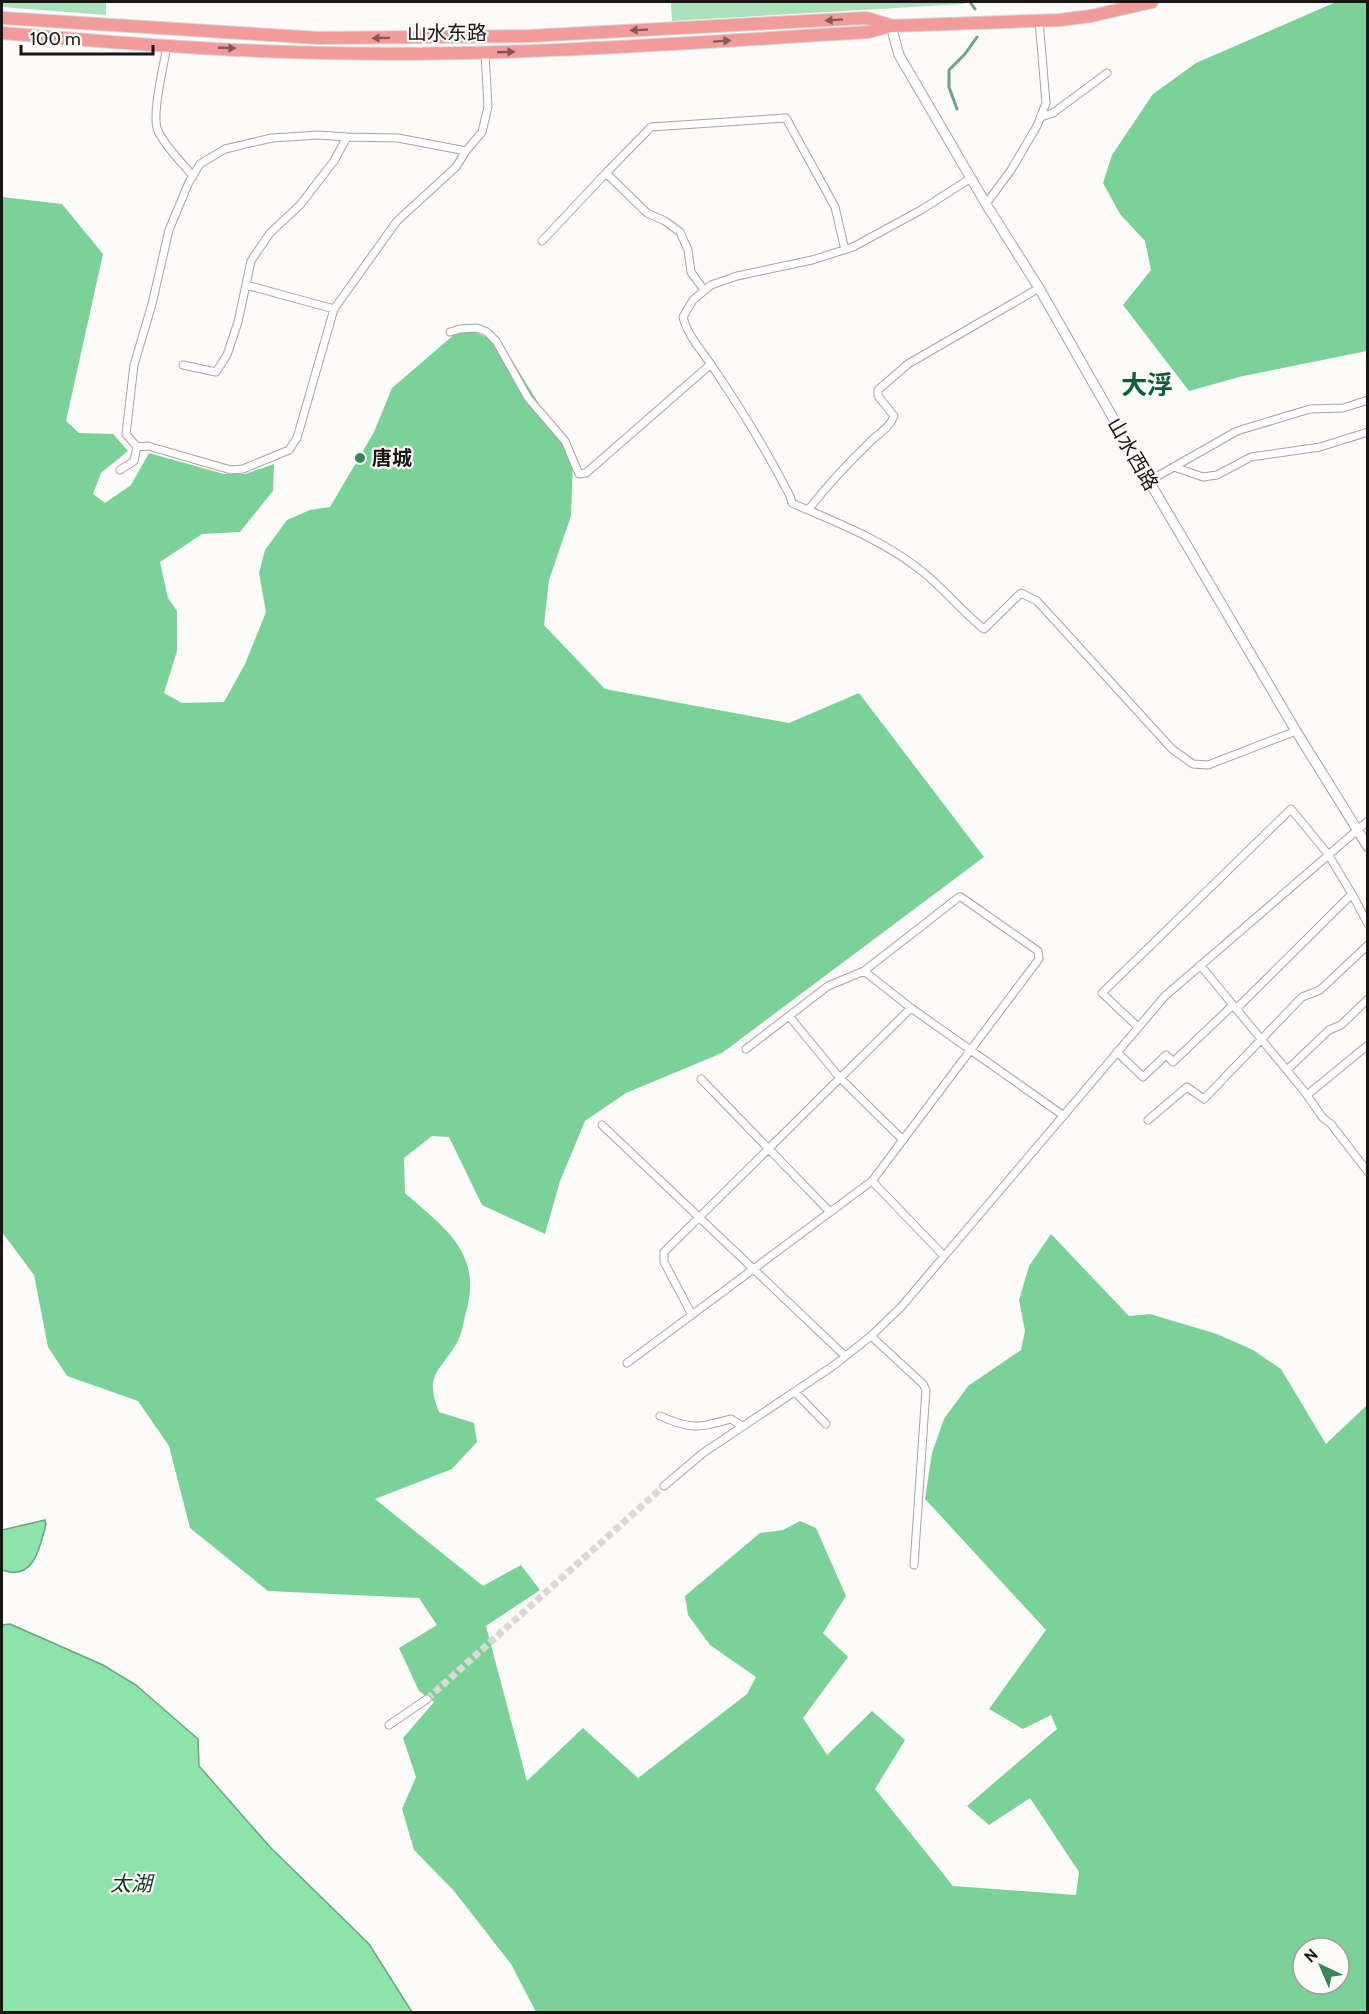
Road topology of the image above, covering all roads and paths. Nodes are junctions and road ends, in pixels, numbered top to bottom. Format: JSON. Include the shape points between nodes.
{"nodes":[{"id":1,"x":1152,"y":2,"type":"edge"},
{"id":2,"x":2,"y":18,"type":"edge"},
{"id":3,"x":1039,"y":20,"type":"junction"},
{"id":4,"x":891,"y":26,"type":"junction"},
{"id":5,"x":2,"y":33,"type":"edge"},
{"id":6,"x":167,"y":46,"type":"junction"},
{"id":7,"x":485,"y":53,"type":"junction"},
{"id":8,"x":1107,"y":73,"type":"dead end"},
{"id":9,"x":1041,"y":117,"type":"junction"},
{"id":10,"x":346,"y":137,"type":"junction"},
{"id":11,"x":466,"y":151,"type":"junction"},
{"id":12,"x":606,"y":173,"type":"junction"},
{"id":13,"x":193,"y":176,"type":"junction"},
{"id":14,"x":971,"y":178,"type":"junction"},
{"id":15,"x":986,"y":204,"type":"junction"},
{"id":16,"x":542,"y":241,"type":"dead end"},
{"id":17,"x":845,"y":250,"type":"junction"},
{"id":18,"x":246,"y":285,"type":"junction"},
{"id":19,"x":1039,"y":288,"type":"junction"},
{"id":20,"x":704,"y":291,"type":"junction"},
{"id":21,"x":334,"y":309,"type":"junction"},
{"id":22,"x":450,"y":332,"type":"dead end"},
{"id":23,"x":711,"y":364,"type":"junction"},
{"id":24,"x":183,"y":365,"type":"dead end"},
{"id":25,"x":1368,"y":400,"type":"edge"},
{"id":26,"x":1368,"y":432,"type":"edge"},
{"id":27,"x":137,"y":447,"type":"junction"},
{"id":28,"x":1173,"y":467,"type":"junction"},
{"id":29,"x":120,"y":470,"type":"dead end"},
{"id":30,"x":1149,"y":481,"type":"junction"},
{"id":31,"x":808,"y":510,"type":"junction"},
{"id":32,"x":1296,"y":731,"type":"junction"},
{"id":33,"x":1368,"y":821,"type":"edge"},
{"id":34,"x":1356,"y":829,"type":"junction"},
{"id":35,"x":1368,"y":847,"type":"edge"},
{"id":36,"x":1328,"y":854,"type":"junction"},
{"id":37,"x":1352,"y":894,"type":"junction"},
{"id":38,"x":1368,"y":924,"type":"edge"},
{"id":39,"x":1368,"y":945,"type":"edge"},
{"id":40,"x":1200,"y":965,"type":"junction"},
{"id":41,"x":864,"y":971,"type":"junction"},
{"id":42,"x":1368,"y":999,"type":"edge"},
{"id":43,"x":1235,"y":1007,"type":"junction"},
{"id":44,"x":911,"y":1008,"type":"junction"},
{"id":45,"x":789,"y":1016,"type":"junction"},
{"id":46,"x":1138,"y":1027,"type":"junction"},
{"id":47,"x":1262,"y":1039,"type":"junction"},
{"id":48,"x":1368,"y":1045,"type":"edge"},
{"id":49,"x":746,"y":1049,"type":"dead end"},
{"id":50,"x":971,"y":1050,"type":"junction"},
{"id":51,"x":1117,"y":1052,"type":"junction"},
{"id":52,"x":1287,"y":1070,"type":"junction"},
{"id":53,"x":840,"y":1078,"type":"junction"},
{"id":54,"x":701,"y":1079,"type":"dead end"},
{"id":55,"x":1307,"y":1095,"type":"junction"},
{"id":56,"x":1064,"y":1116,"type":"junction"},
{"id":57,"x":1148,"y":1120,"type":"dead end"},
{"id":58,"x":602,"y":1125,"type":"dead end"},
{"id":59,"x":903,"y":1140,"type":"junction"},
{"id":60,"x":768,"y":1150,"type":"junction"},
{"id":61,"x":1368,"y":1172,"type":"edge"},
{"id":62,"x":873,"y":1181,"type":"junction"},
{"id":63,"x":830,"y":1212,"type":"junction"},
{"id":64,"x":698,"y":1218,"type":"junction"},
{"id":65,"x":944,"y":1256,"type":"junction"},
{"id":66,"x":754,"y":1269,"type":"junction"},
{"id":67,"x":692,"y":1315,"type":"junction"},
{"id":68,"x":871,"y":1336,"type":"junction"},
{"id":69,"x":845,"y":1356,"type":"junction"},
{"id":70,"x":627,"y":1363,"type":"dead end"},
{"id":71,"x":795,"y":1392,"type":"junction"},
{"id":72,"x":660,"y":1416,"type":"dead end"},
{"id":73,"x":825,"y":1424,"type":"dead end"},
{"id":74,"x":742,"y":1426,"type":"junction"},
{"id":75,"x":664,"y":1486,"type":"tunnel mouth"},
{"id":76,"x":914,"y":1565,"type":"dead end"},
{"id":77,"x":427,"y":1699,"type":"tunnel mouth"},
{"id":78,"x":389,"y":1725,"type":"dead end"}],
"edges":[{"from":1,"to":3,"type":"highway","name":"山水东路","via":[[1091,16]]},
{"from":4,"to":2,"type":"highway","name":"山水东路","one_way":true,"via":[[866,18],[529,36],[319,38]]},
{"from":3,"to":4,"type":"highway","name":"山水东路"},
{"from":3,"to":9,"type":"street","via":[[1046,104]]},
{"from":7,"to":4,"type":"highway","name":"山水东路","one_way":true,"via":[[868,32]]},
{"from":4,"to":14,"type":"street","name":"山水西路","via":[[898,55]]},
{"from":5,"to":6,"type":"highway","name":"山水东路"},
{"from":6,"to":7,"type":"highway","name":"山水东路","one_way":true,"via":[[323,53]]},
{"from":6,"to":13,"type":"street","via":[[157,130]]},
{"from":7,"to":11,"type":"street","via":[[488,107],[482,132]]},
{"from":8,"to":9,"type":"street","via":[[1053,113]]},
{"from":9,"to":15,"type":"street"},
{"from":10,"to":11,"type":"street","via":[[398,138]]},
{"from":10,"to":13,"type":"street","via":[[272,138],[225,149],[200,164]]},
{"from":10,"to":18,"type":"street","via":[[314,187],[257,252]]},
{"from":11,"to":21,"type":"street","via":[[456,167],[397,221]]},
{"from":12,"to":16,"type":"street"},
{"from":12,"to":17,"type":"street","via":[[651,127],[786,118],[835,207]]},
{"from":12,"to":20,"type":"street","via":[[647,213],[680,232],[688,249],[691,272]]},
{"from":13,"to":27,"type":"street","via":[[170,230],[134,365],[126,434]]},
{"from":14,"to":15,"type":"street","name":"山水西路"},
{"from":14,"to":17,"type":"street"},
{"from":15,"to":19,"type":"street","name":"山水西路"},
{"from":17,"to":20,"type":"street","via":[[737,276]]},
{"from":18,"to":21,"type":"street"},
{"from":18,"to":24,"type":"street","via":[[227,356],[216,372]]},
{"from":19,"to":30,"type":"street","name":"山水西路"},
{"from":19,"to":31,"type":"street","via":[[908,364],[878,390],[878,396],[894,416],[891,426],[829,483]]},
{"from":20,"to":23,"type":"street","via":[[683,317],[686,328]]},
{"from":21,"to":27,"type":"street","via":[[297,438],[289,450],[231,470],[148,446]]},
{"from":22,"to":23,"type":"street","via":[[477,328],[496,341],[528,398],[564,441],[579,474],[586,473]]},
{"from":23,"to":31,"type":"street","via":[[769,456],[792,503]]},
{"from":25,"to":28,"type":"street","via":[[1343,408],[1310,409],[1237,431]]},
{"from":26,"to":28,"type":"street","via":[[1320,447],[1251,457],[1217,475],[1203,477]]},
{"from":27,"to":29,"type":"street","via":[[134,461]]},
{"from":28,"to":30,"type":"street"},
{"from":30,"to":32,"type":"street","name":"山水西路"},
{"from":31,"to":32,"type":"street","via":[[867,536],[917,567],[984,629],[1021,593],[1037,601],[1172,749],[1192,764],[1208,765]]},
{"from":32,"to":34,"type":"street","name":"山水西路"},
{"from":33,"to":34,"type":"street"},
{"from":34,"to":35,"type":"street","name":"山水西路"},
{"from":34,"to":36,"type":"street"},
{"from":36,"to":37,"type":"street"},
{"from":36,"to":40,"type":"street"},
{"from":36,"to":46,"type":"street","via":[[1291,809],[1102,993]]},
{"from":37,"to":38,"type":"street"},
{"from":37,"to":43,"type":"street"},
{"from":39,"to":47,"type":"street","via":[[1320,990],[1302,997]]},
{"from":40,"to":43,"type":"street"},
{"from":40,"to":46,"type":"street"},
{"from":41,"to":44,"type":"street"},
{"from":41,"to":45,"type":"street","via":[[828,986]]},
{"from":41,"to":50,"type":"street","via":[[961,897],[1038,951],[1040,959]]},
{"from":42,"to":52,"type":"street"},
{"from":43,"to":47,"type":"street"},
{"from":43,"to":51,"type":"street","via":[[1173,1062],[1166,1055],[1143,1077]]},
{"from":44,"to":50,"type":"street"},
{"from":44,"to":53,"type":"street"},
{"from":45,"to":49,"type":"street"},
{"from":45,"to":53,"type":"street"},
{"from":46,"to":51,"type":"street"},
{"from":47,"to":52,"type":"street"},
{"from":47,"to":57,"type":"street","via":[[1204,1099],[1187,1087]]},
{"from":48,"to":55,"type":"street"},
{"from":50,"to":56,"type":"street"},
{"from":50,"to":59,"type":"street"},
{"from":51,"to":56,"type":"street"},
{"from":52,"to":55,"type":"street"},
{"from":53,"to":59,"type":"street"},
{"from":53,"to":60,"type":"street"},
{"from":54,"to":60,"type":"street"},
{"from":55,"to":61,"type":"street"},
{"from":56,"to":65,"type":"street"},
{"from":58,"to":64,"type":"street"},
{"from":59,"to":62,"type":"street"},
{"from":60,"to":63,"type":"street"},
{"from":60,"to":64,"type":"street"},
{"from":62,"to":63,"type":"street"},
{"from":62,"to":65,"type":"street"},
{"from":63,"to":66,"type":"street"},
{"from":64,"to":66,"type":"street"},
{"from":64,"to":67,"type":"street","via":[[664,1252],[664,1262]]},
{"from":65,"to":68,"type":"street"},
{"from":66,"to":67,"type":"street"},
{"from":66,"to":69,"type":"street"},
{"from":67,"to":70,"type":"street"},
{"from":68,"to":69,"type":"street"},
{"from":68,"to":76,"type":"street","via":[[926,1390]]},
{"from":69,"to":71,"type":"street"},
{"from":71,"to":73,"type":"street"},
{"from":71,"to":74,"type":"street"},
{"from":72,"to":74,"type":"street","via":[[685,1427],[732,1419]]},
{"from":74,"to":75,"type":"street"},
{"from":77,"to":78,"type":"street"}]}
